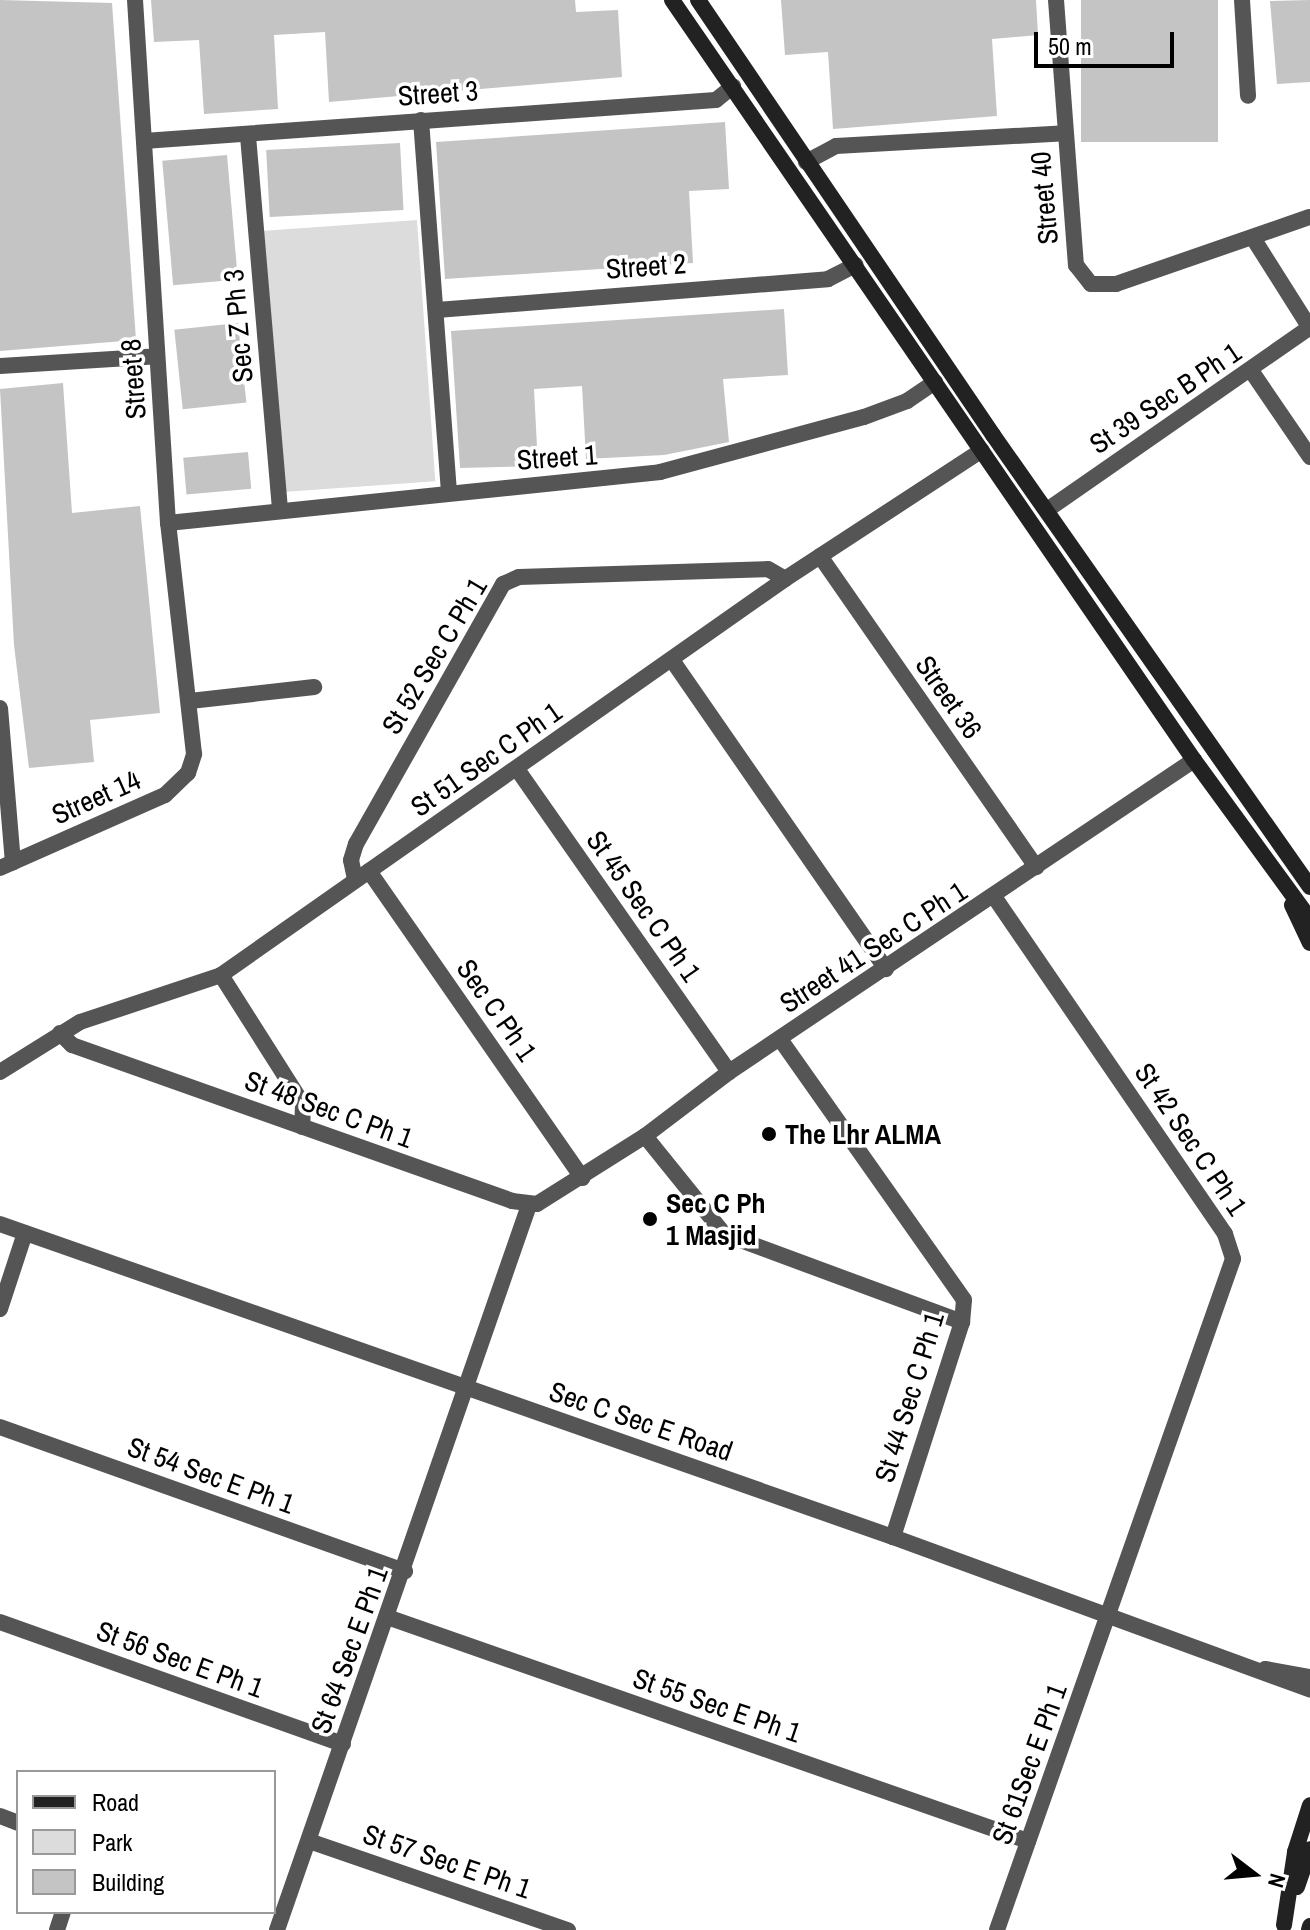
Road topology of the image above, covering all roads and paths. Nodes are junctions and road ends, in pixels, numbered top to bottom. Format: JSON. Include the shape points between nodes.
{"nodes":[{"id":1,"x":135,"y":0,"type":"edge"},
{"id":2,"x":672,"y":0,"type":"edge"},
{"id":3,"x":698,"y":0,"type":"edge"},
{"id":4,"x":1056,"y":0,"type":"edge"},
{"id":5,"x":1242,"y":0,"type":"edge"},
{"id":6,"x":733,"y":86,"type":"junction"},
{"id":7,"x":1248,"y":96,"type":"dead end"},
{"id":8,"x":421,"y":120,"type":"junction"},
{"id":9,"x":1065,"y":133,"type":"junction"},
{"id":10,"x":248,"y":136,"type":"junction"},
{"id":11,"x":144,"y":141,"type":"junction"},
{"id":12,"x":806,"y":162,"type":"junction"},
{"id":13,"x":1310,"y":217,"type":"edge"},
{"id":14,"x":1253,"y":238,"type":"junction"},
{"id":15,"x":856,"y":265,"type":"junction"},
{"id":16,"x":437,"y":310,"type":"junction"},
{"id":17,"x":1310,"y":327,"type":"edge"},
{"id":18,"x":157,"y":356,"type":"junction"},
{"id":19,"x":0,"y":366,"type":"edge"},
{"id":20,"x":1252,"y":372,"type":"junction"},
{"id":21,"x":935,"y":382,"type":"junction"},
{"id":22,"x":982,"y":450,"type":"junction"},
{"id":23,"x":1310,"y":457,"type":"edge"},
{"id":24,"x":449,"y":492,"type":"junction"},
{"id":25,"x":1047,"y":510,"type":"junction"},
{"id":26,"x":280,"y":511,"type":"junction"},
{"id":27,"x":168,"y":523,"type":"junction"},
{"id":28,"x":820,"y":556,"type":"junction"},
{"id":29,"x":785,"y":579,"type":"junction"},
{"id":30,"x":672,"y":660,"type":"junction"},
{"id":31,"x":314,"y":687,"type":"dead end"},
{"id":32,"x":190,"y":701,"type":"junction"},
{"id":33,"x":0,"y":708,"type":"edge"},
{"id":34,"x":194,"y":754,"type":"joint"},
{"id":35,"x":1194,"y":760,"type":"junction"},
{"id":36,"x":517,"y":769,"type":"junction"},
{"id":37,"x":6,"y":865,"type":"edge"},
{"id":38,"x":1036,"y":867,"type":"junction"},
{"id":39,"x":362,"y":875,"type":"junction"},
{"id":40,"x":1310,"y":887,"type":"edge"},
{"id":41,"x":1287,"y":893,"type":"junction"},
{"id":42,"x":995,"y":898,"type":"junction"},
{"id":43,"x":1310,"y":919,"type":"edge"},
{"id":44,"x":1310,"y":943,"type":"edge"},
{"id":45,"x":886,"y":969,"type":"junction"},
{"id":46,"x":221,"y":975,"type":"junction"},
{"id":47,"x":60,"y":1033,"type":"junction"},
{"id":48,"x":780,"y":1039,"type":"junction"},
{"id":49,"x":0,"y":1072,"type":"edge"},
{"id":50,"x":729,"y":1072,"type":"junction"},
{"id":51,"x":302,"y":1127,"type":"junction"},
{"id":52,"x":645,"y":1136,"type":"junction"},
{"id":53,"x":582,"y":1178,"type":"junction"},
{"id":54,"x":529,"y":1205,"type":"junction"},
{"id":55,"x":0,"y":1224,"type":"edge"},
{"id":56,"x":25,"y":1233,"type":"junction"},
{"id":57,"x":0,"y":1309,"type":"edge"},
{"id":58,"x":962,"y":1322,"type":"junction"},
{"id":59,"x":468,"y":1387,"type":"junction"},
{"id":60,"x":0,"y":1427,"type":"edge"},
{"id":61,"x":893,"y":1537,"type":"junction"},
{"id":62,"x":405,"y":1571,"type":"junction"},
{"id":63,"x":1111,"y":1617,"type":"junction"},
{"id":64,"x":390,"y":1618,"type":"junction"},
{"id":65,"x":0,"y":1622,"type":"edge"},
{"id":66,"x":1264,"y":1669,"type":"junction"},
{"id":67,"x":1310,"y":1677,"type":"edge"},
{"id":68,"x":1310,"y":1690,"type":"edge"},
{"id":69,"x":343,"y":1744,"type":"junction"},
{"id":70,"x":1310,"y":1805,"type":"edge"},
{"id":71,"x":309,"y":1841,"type":"junction"},
{"id":72,"x":1028,"y":1841,"type":"junction"},
{"id":73,"x":1310,"y":1849,"type":"edge"},
{"id":74,"x":279,"y":1912,"type":"edge"},
{"id":75,"x":1283,"y":1928,"type":"edge"},
{"id":76,"x":277,"y":1930,"type":"edge"},
{"id":77,"x":568,"y":1930,"type":"edge"},
{"id":78,"x":997,"y":1930,"type":"edge"}],
"edges":[{"from":1,"to":11,"type":"street","name":"Street 8"},
{"from":2,"to":6,"type":"main road"},
{"from":3,"to":12,"type":"main road"},
{"from":4,"to":9,"type":"street"},
{"from":5,"to":7,"type":"street"},
{"from":6,"to":8,"type":"street","name":"Street 3","via":[[716,100]]},
{"from":6,"to":15,"type":"main road"},
{"from":8,"to":10,"type":"street","name":"Street 3"},
{"from":8,"to":16,"type":"street"},
{"from":9,"to":12,"type":"street","name":"Street 40","via":[[836,146]]},
{"from":9,"to":14,"type":"street","name":"Street 40","via":[[1076,265],[1091,284],[1116,284]]},
{"from":10,"to":11,"type":"street","name":"Street 3"},
{"from":10,"to":26,"type":"street","name":"Sec Z Ph 3"},
{"from":11,"to":18,"type":"street","name":"Street 8"},
{"from":12,"to":25,"type":"main road"},
{"from":13,"to":14,"type":"street","name":"Street 40"},
{"from":14,"to":17,"type":"street"},
{"from":15,"to":16,"type":"street","name":"Street 2","via":[[828,279]]},
{"from":15,"to":21,"type":"main road"},
{"from":16,"to":24,"type":"street"},
{"from":17,"to":20,"type":"street","name":"St 39 Sec B Ph 1"},
{"from":18,"to":19,"type":"street"},
{"from":18,"to":27,"type":"street","name":"Street 8"},
{"from":20,"to":23,"type":"street"},
{"from":20,"to":25,"type":"street","name":"St 39 Sec B Ph 1"},
{"from":21,"to":22,"type":"main road"},
{"from":21,"to":24,"type":"street","name":"Street 1","via":[[907,401],[864,417],[660,472]]},
{"from":22,"to":28,"type":"street","name":"St 51 Sec C Ph 1"},
{"from":22,"to":35,"type":"main road"},
{"from":24,"to":26,"type":"street","name":"Street 1"},
{"from":25,"to":40,"type":"main road"},
{"from":26,"to":27,"type":"street","name":"Street 1"},
{"from":27,"to":32,"type":"street","name":"Street 8"},
{"from":28,"to":29,"type":"street","name":"St 51 Sec C Ph 1"},
{"from":28,"to":38,"type":"street","name":"Street 36"},
{"from":29,"to":30,"type":"street","name":"St 51 Sec C Ph 1"},
{"from":29,"to":39,"type":"street","name":"St 52 Sec C Ph 1","via":[[768,569],[519,577],[503,584],[356,844],[351,860]]},
{"from":30,"to":36,"type":"street","name":"St 51 Sec C Ph 1"},
{"from":30,"to":45,"type":"street"},
{"from":31,"to":32,"type":"street"},
{"from":32,"to":34,"type":"street","name":"Street 8"},
{"from":33,"to":37,"type":"street"},
{"from":34,"to":37,"type":"street","name":"Street 14","via":[[188,773],[165,795]]},
{"from":35,"to":38,"type":"street","name":"Street 41 Sec C Ph 1"},
{"from":35,"to":41,"type":"main road"},
{"from":36,"to":39,"type":"street","name":"St 51 Sec C Ph 1"},
{"from":36,"to":50,"type":"street","name":"St 45 Sec C Ph 1"},
{"from":38,"to":42,"type":"street","name":"Street 41 Sec C Ph 1"},
{"from":39,"to":46,"type":"street","name":"St 51 Sec C Ph 1"},
{"from":39,"to":53,"type":"street","name":"Sec C Ph 1"},
{"from":41,"to":43,"type":"main road"},
{"from":41,"to":44,"type":"main road"},
{"from":42,"to":45,"type":"street","name":"Street 41 Sec C Ph 1"},
{"from":42,"to":63,"type":"street","name":"St 42 Sec C Ph 1","via":[[1225,1234],[1233,1259]]},
{"from":45,"to":48,"type":"street","name":"Street 41 Sec C Ph 1"},
{"from":46,"to":47,"type":"street","name":"St 51 Sec C Ph 1"},
{"from":46,"to":51,"type":"street","via":[[303,1104]]},
{"from":47,"to":49,"type":"street","name":"St 51 Sec C Ph 1"},
{"from":47,"to":51,"type":"street","name":"St 48 Sec C Ph 1","via":[[72,1045]]},
{"from":48,"to":50,"type":"street","name":"Street 41 Sec C Ph 1"},
{"from":48,"to":58,"type":"street","name":"St 44 Sec C Ph 1","via":[[964,1300]]},
{"from":50,"to":52,"type":"street","name":"Street 41 Sec C Ph 1"},
{"from":51,"to":54,"type":"street","name":"St 48 Sec C Ph 1"},
{"from":52,"to":53,"type":"street","name":"Street 41 Sec C Ph 1"},
{"from":52,"to":58,"type":"street","via":[[724,1234]]},
{"from":53,"to":54,"type":"street"},
{"from":54,"to":59,"type":"street","name":"St 64 Sec E Ph 1"},
{"from":55,"to":56,"type":"street","name":"Sec C Sec E Road"},
{"from":56,"to":57,"type":"street"},
{"from":56,"to":59,"type":"street","name":"Sec C Sec E Road"},
{"from":58,"to":61,"type":"street","name":"St 44 Sec C Ph 1"},
{"from":59,"to":61,"type":"street","name":"Sec C Sec E Road"},
{"from":59,"to":62,"type":"street","name":"St 64 Sec E Ph 1"},
{"from":60,"to":62,"type":"street","name":"St 54 Sec E Ph 1"},
{"from":61,"to":63,"type":"street","name":"Sec C Sec E Road"},
{"from":62,"to":64,"type":"street","name":"St 64 Sec E Ph 1"},
{"from":63,"to":66,"type":"street","name":"Sec C Sec E Road"},
{"from":63,"to":72,"type":"street","name":"St 61Sec E Ph 1"},
{"from":64,"to":69,"type":"street","name":"St 64 Sec E Ph 1"},
{"from":64,"to":72,"type":"street","name":"St 55 Sec E Ph 1"},
{"from":65,"to":69,"type":"street","name":"St 56 Sec E Ph 1"},
{"from":66,"to":67,"type":"street","name":"Sec C Sec E Road"},
{"from":66,"to":68,"type":"street","name":"Sec C Sec E Road"},
{"from":69,"to":71,"type":"street","name":"St 64 Sec E Ph 1"},
{"from":70,"to":75,"type":"main road","via":[[1295,1852]]},
{"from":71,"to":74,"type":"street","name":"St 64 Sec E Ph 1"},
{"from":71,"to":77,"type":"street","name":"St 57 Sec E Ph 1"},
{"from":72,"to":78,"type":"street","name":"St 61Sec E Ph 1"},
{"from":73,"to":75,"type":"main road"},
{"from":74,"to":76,"type":"street","name":"St 64 Sec E Ph 1"}]}
